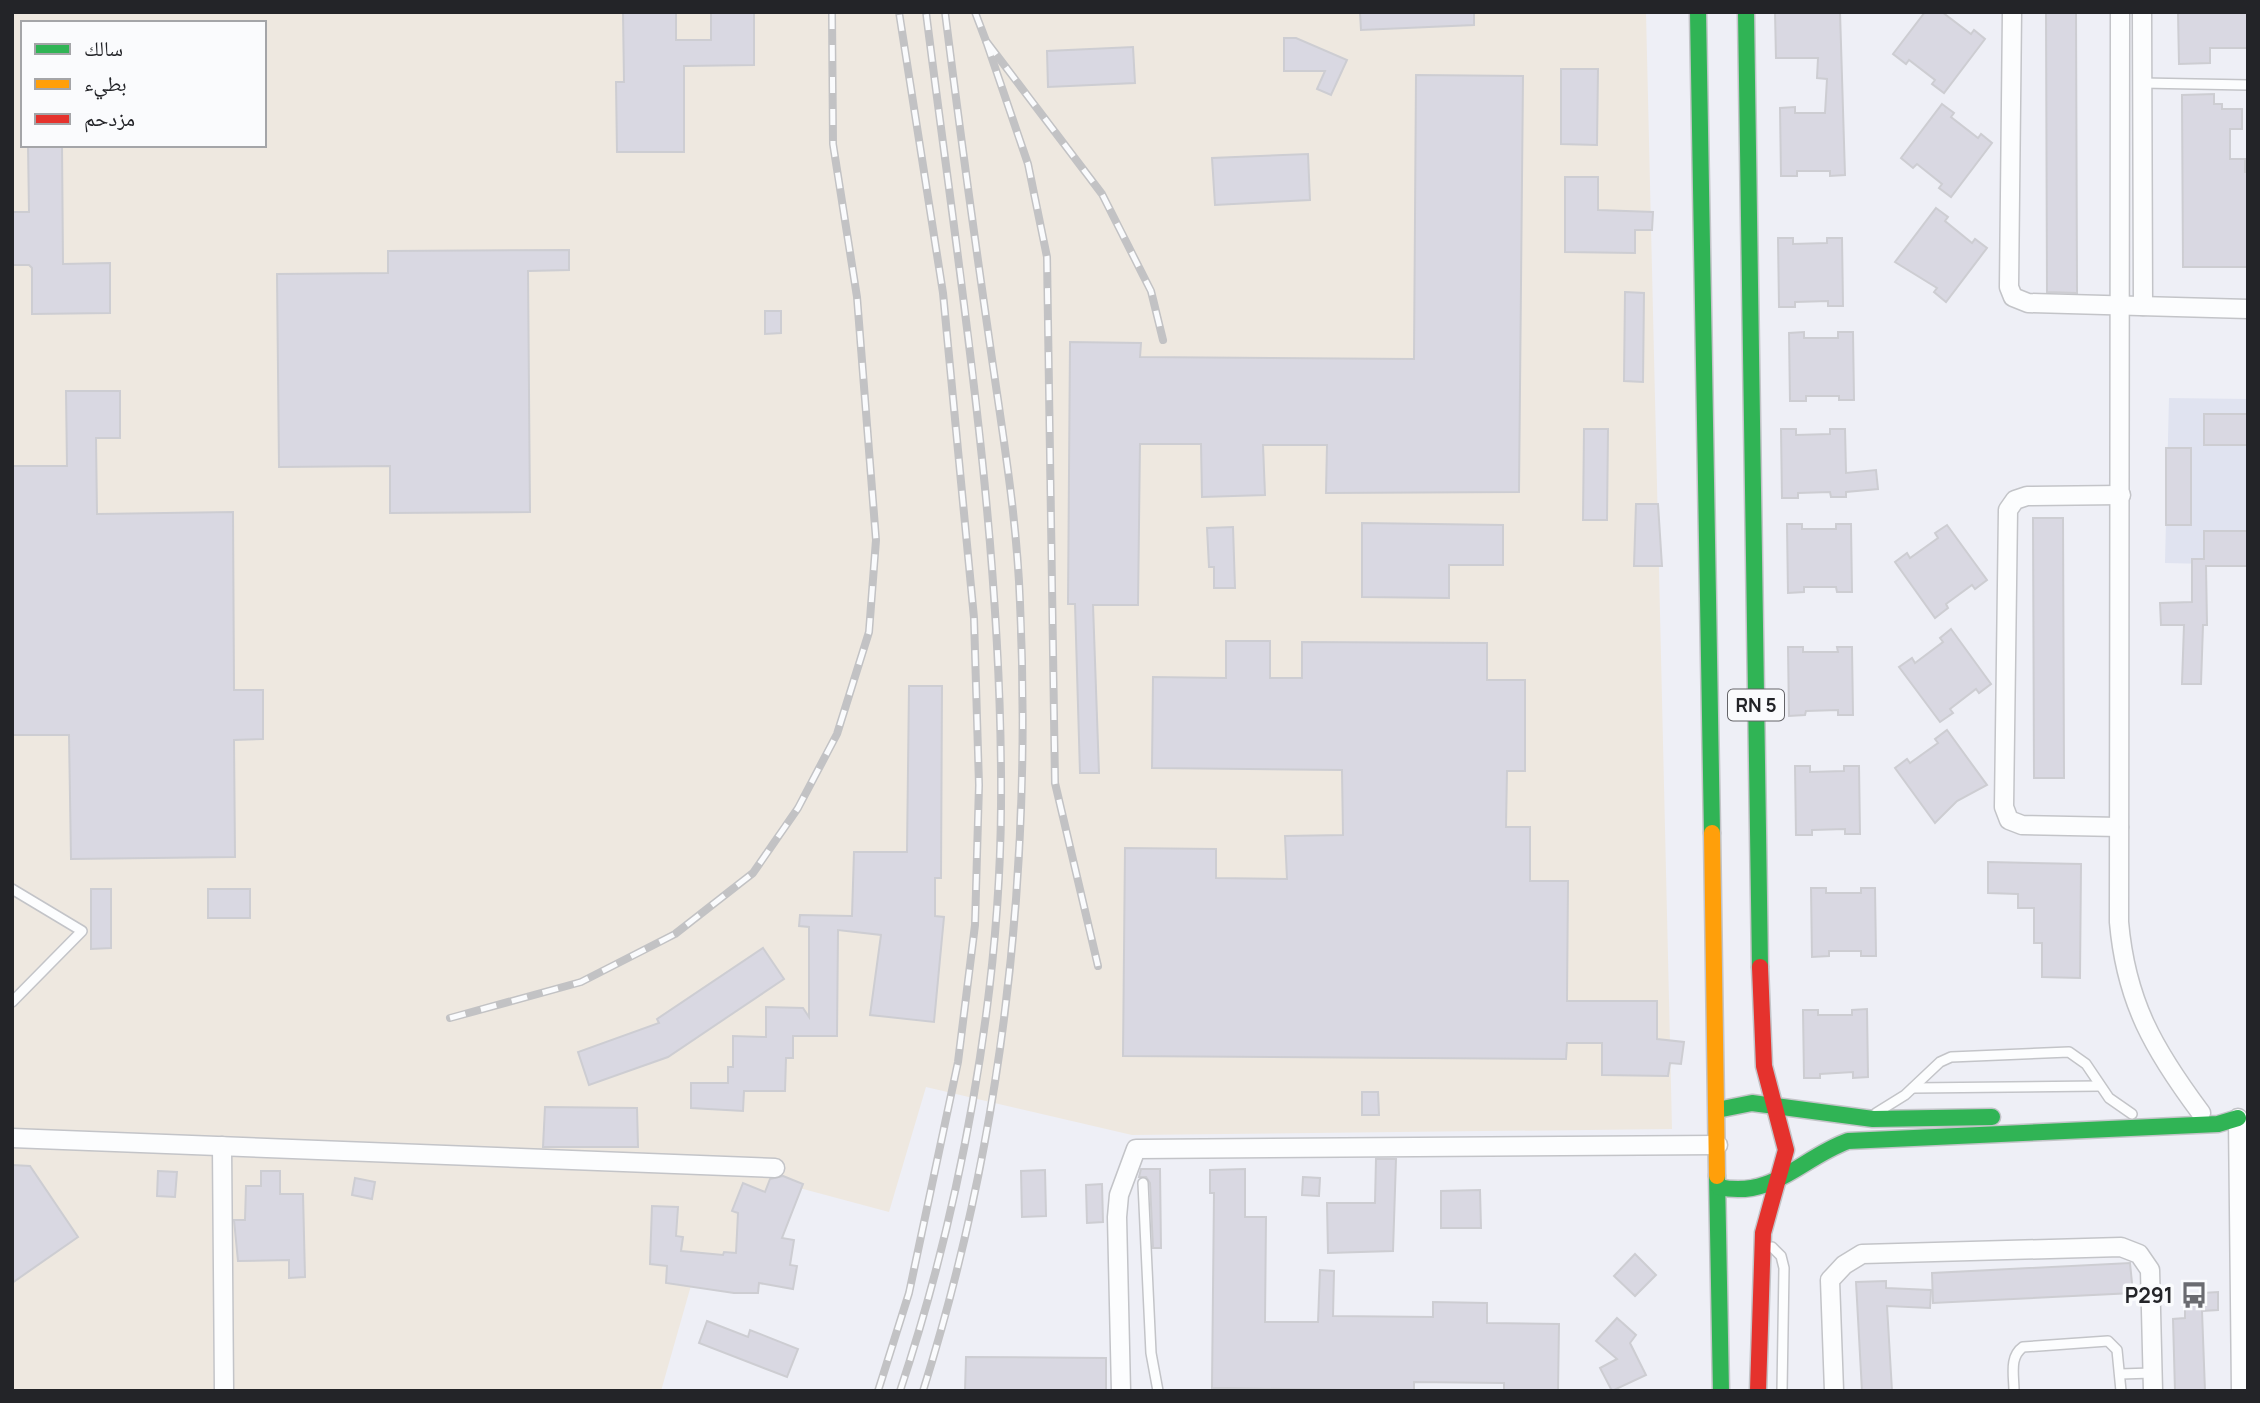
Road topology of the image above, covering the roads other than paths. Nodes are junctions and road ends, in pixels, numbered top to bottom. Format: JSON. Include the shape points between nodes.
{"nodes":[{"id":1,"x":1698,"y":12,"type":"edge"},
{"id":2,"x":1746,"y":12,"type":"edge"},
{"id":3,"x":2012,"y":12,"type":"edge"},
{"id":4,"x":2120,"y":12,"type":"edge"},
{"id":5,"x":2142,"y":12,"type":"edge"},
{"id":6,"x":2143,"y":83,"type":"junction"},
{"id":7,"x":2248,"y":85,"type":"edge"},
{"id":8,"x":2121,"y":306,"type":"junction"},
{"id":9,"x":2143,"y":306,"type":"junction"},
{"id":10,"x":2248,"y":309,"type":"edge"},
{"id":11,"x":2121,"y":495,"type":"junction"},
{"id":12,"x":2119,"y":827,"type":"junction"},
{"id":13,"x":12,"y":889,"type":"edge"},
{"id":14,"x":12,"y":1002,"type":"edge"},
{"id":15,"x":2099,"y":1086,"type":"junction"},
{"id":16,"x":1913,"y":1088,"type":"junction"},
{"id":17,"x":1774,"y":1103,"type":"junction"},
{"id":18,"x":1717,"y":1110,"type":"junction"},
{"id":19,"x":2201,"y":1113,"type":"junction"},
{"id":20,"x":2132,"y":1114,"type":"junction"},
{"id":21,"x":1867,"y":1118,"type":"junction"},
{"id":22,"x":2243,"y":1118,"type":"edge"},
{"id":23,"x":12,"y":1138,"type":"edge"},
{"id":24,"x":1718,"y":1145,"type":"junction"},
{"id":25,"x":222,"y":1146,"type":"junction"},
{"id":26,"x":775,"y":1168,"type":"dead end"},
{"id":27,"x":1780,"y":1179,"type":"junction"},
{"id":28,"x":1143,"y":1183,"type":"dead end"},
{"id":29,"x":1719,"y":1187,"type":"junction"},
{"id":30,"x":1741,"y":1242,"type":"junction"},
{"id":31,"x":2120,"y":1374,"type":"junction"},
{"id":32,"x":2152,"y":1382,"type":"edge"},
{"id":33,"x":2243,"y":1384,"type":"edge"},
{"id":34,"x":224,"y":1391,"type":"edge"},
{"id":35,"x":1121,"y":1391,"type":"edge"},
{"id":36,"x":1158,"y":1391,"type":"edge"},
{"id":37,"x":1721,"y":1391,"type":"edge"},
{"id":38,"x":1758,"y":1391,"type":"edge"},
{"id":39,"x":1782,"y":1391,"type":"edge"},
{"id":40,"x":1835,"y":1391,"type":"edge"},
{"id":41,"x":2014,"y":1391,"type":"edge"},
{"id":42,"x":2121,"y":1391,"type":"edge"}],
"edges":[{"from":1,"to":18,"type":"main road","number":"RN 5"},
{"from":2,"to":17,"type":"main road","number":"RN 5","via":[[1761,1035]]},
{"from":3,"to":8,"type":"street","via":[[2010,292],[2023,303]]},
{"from":4,"to":8,"type":"street"},
{"from":5,"to":6,"type":"street"},
{"from":6,"to":7,"type":"lane"},
{"from":6,"to":9,"type":"street"},
{"from":8,"to":9,"type":"street"},
{"from":8,"to":11,"type":"street"},
{"from":9,"to":10,"type":"street"},
{"from":11,"to":12,"type":"street"},
{"from":11,"to":12,"type":"street","via":[[2027,496],[2015,500],[2008,510],[2004,807],[2009,820],[2021,825]]},
{"from":12,"to":19,"type":"street","via":[[2119,922],[2128,983],[2150,1040]]},
{"from":13,"to":14,"type":"lane","via":[[82,931]]},
{"from":15,"to":16,"type":"lane"},
{"from":15,"to":16,"type":"lane","via":[[2081,1058],[2062,1051],[1951,1057]]},
{"from":15,"to":20,"type":"lane"},
{"from":16,"to":21,"type":"lane"},
{"from":17,"to":18,"type":"main road","via":[[1740,1102]]},
{"from":17,"to":21,"type":"main road"},
{"from":17,"to":27,"type":"main road","number":"RN 5","via":[[1786,1150]]},
{"from":18,"to":24,"type":"main road","number":"RN 5"},
{"from":19,"to":20,"type":"main road"},
{"from":19,"to":22,"type":"main road"},
{"from":20,"to":21,"type":"main road"},
{"from":22,"to":27,"type":"main road","via":[[2218,1124],[1848,1140],[1822,1149]]},
{"from":22,"to":33,"type":"street"},
{"from":23,"to":25,"type":"street"},
{"from":24,"to":29,"type":"main road","number":"RN 5"},
{"from":24,"to":35,"type":"street","via":[[1136,1149],[1119,1195],[1117,1217]]},
{"from":25,"to":26,"type":"street"},
{"from":25,"to":34,"type":"street"},
{"from":27,"to":29,"type":"main road","via":[[1755,1192],[1736,1193]]},
{"from":27,"to":30,"type":"main road","number":"RN 5","via":[[1767,1211]]},
{"from":28,"to":36,"type":"lane","via":[[1151,1353]]},
{"from":29,"to":30,"type":"main road","number":"RN 5"},
{"from":30,"to":37,"type":"main road","number":"RN 5"},
{"from":30,"to":38,"type":"main road","number":"RN 5"},
{"from":30,"to":39,"type":"lane","via":[[1778,1250],[1783,1261]]},
{"from":31,"to":32,"type":"lane"},
{"from":31,"to":41,"type":"lane","via":[[2118,1350],[2108,1341],[2023,1347],[2014,1359]]},
{"from":31,"to":42,"type":"lane"},
{"from":32,"to":40,"type":"street","via":[[2150,1270],[2139,1254],[2121,1247],[1862,1254],[1830,1280]]}]}
